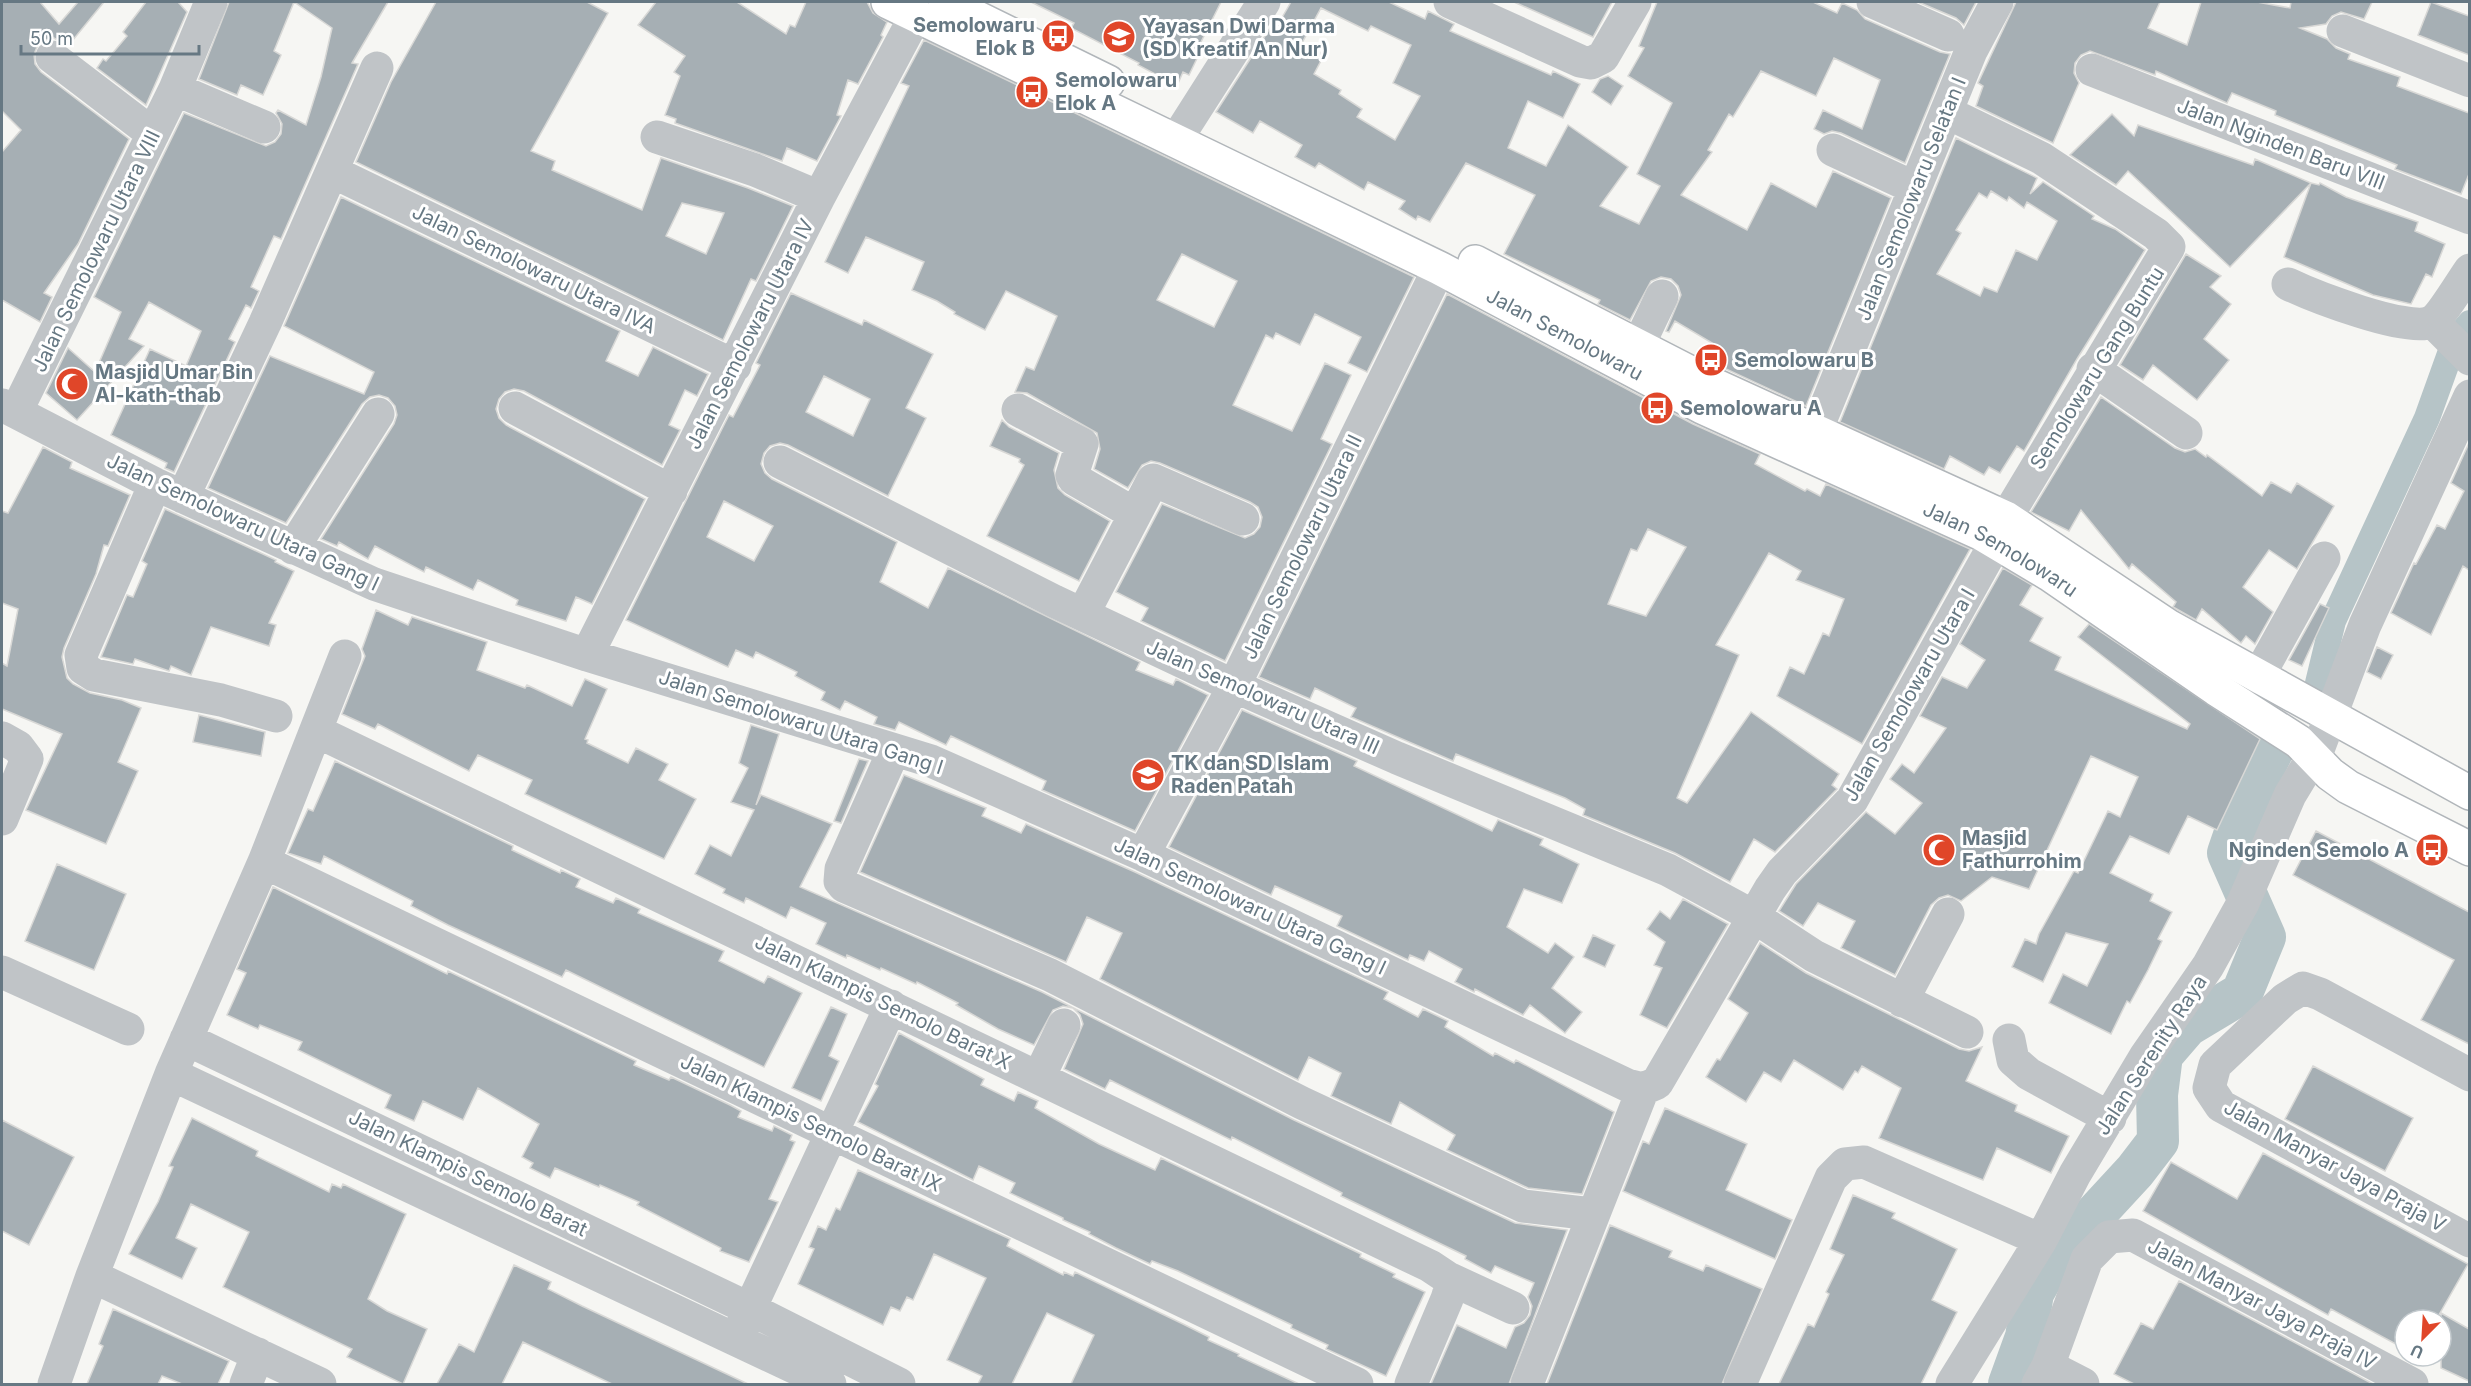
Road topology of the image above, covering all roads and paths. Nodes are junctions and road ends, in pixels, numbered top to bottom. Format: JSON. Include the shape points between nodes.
{"nodes":[{"id":1,"x":211,"y":2,"type":"edge"},
{"id":2,"x":1264,"y":2,"type":"edge"},
{"id":3,"x":1450,"y":2,"type":"edge"},
{"id":4,"x":1635,"y":2,"type":"edge"},
{"id":5,"x":1873,"y":2,"type":"edge"},
{"id":6,"x":1997,"y":2,"type":"edge"},
{"id":7,"x":916,"y":6,"type":"edge"},
{"id":8,"x":2343,"y":31,"type":"dead end"},
{"id":9,"x":1948,"y":35,"type":"dead end"},
{"id":10,"x":52,"y":57,"type":"dead end"},
{"id":11,"x":377,"y":68,"type":"dead end"},
{"id":12,"x":2092,"y":70,"type":"dead end"},
{"id":13,"x":2469,"y":81,"type":"edge"},
{"id":14,"x":175,"y":89,"type":"junction"},
{"id":15,"x":1946,"y":112,"type":"junction"},
{"id":16,"x":264,"y":127,"type":"dead end"},
{"id":17,"x":1181,"y":130,"type":"junction"},
{"id":18,"x":153,"y":134,"type":"junction"},
{"id":19,"x":657,"y":137,"type":"dead end"},
{"id":20,"x":1833,"y":150,"type":"dead end"},
{"id":21,"x":333,"y":172,"type":"junction"},
{"id":22,"x":1916,"y":188,"type":"junction"},
{"id":23,"x":819,"y":197,"type":"junction"},
{"id":24,"x":2469,"y":218,"type":"edge"},
{"id":25,"x":1439,"y":268,"type":"junction"},
{"id":26,"x":2469,"y":270,"type":"edge"},
{"id":27,"x":2288,"y":284,"type":"dead end"},
{"id":28,"x":1662,"y":297,"type":"dead end"},
{"id":29,"x":2451,"y":340,"type":"edge"},
{"id":30,"x":1639,"y":344,"type":"junction"},
{"id":31,"x":735,"y":366,"type":"junction"},
{"id":32,"x":2093,"y":369,"type":"junction"},
{"id":33,"x":1708,"y":396,"type":"junction"},
{"id":34,"x":2469,"y":396,"type":"edge"},
{"id":35,"x":515,"y":408,"type":"dead end"},
{"id":36,"x":9,"y":409,"type":"edge"},
{"id":37,"x":1018,"y":410,"type":"dead end"},
{"id":38,"x":378,"y":414,"type":"dead end"},
{"id":39,"x":1816,"y":431,"type":"junction"},
{"id":40,"x":2186,"y":434,"type":"dead end"},
{"id":41,"x":780,"y":462,"type":"dead end"},
{"id":42,"x":169,"y":490,"type":"junction"},
{"id":43,"x":671,"y":491,"type":"junction"},
{"id":44,"x":1135,"y":514,"type":"junction"},
{"id":45,"x":1243,"y":519,"type":"dead end"},
{"id":46,"x":2001,"y":530,"type":"junction"},
{"id":47,"x":293,"y":548,"type":"junction"},
{"id":48,"x":2324,"y":558,"type":"dead end"},
{"id":49,"x":1083,"y":614,"type":"junction"},
{"id":50,"x":587,"y":655,"type":"junction"},
{"id":51,"x":345,"y":656,"type":"dead end"},
{"id":52,"x":2272,"y":684,"type":"junction"},
{"id":53,"x":1234,"y":686,"type":"junction"},
{"id":54,"x":276,"y":716,"type":"dead end"},
{"id":55,"x":316,"y":731,"type":"junction"},
{"id":56,"x":2311,"y":733,"type":"junction"},
{"id":57,"x":2,"y":738,"type":"edge"},
{"id":58,"x":894,"y":750,"type":"junction"},
{"id":59,"x":2469,"y":793,"type":"edge"},
{"id":60,"x":2,"y":819,"type":"edge"},
{"id":61,"x":2469,"y":849,"type":"edge"},
{"id":62,"x":1143,"y":855,"type":"junction"},
{"id":63,"x":264,"y":862,"type":"junction"},
{"id":64,"x":1948,"y":914,"type":"dead end"},
{"id":65,"x":1753,"y":916,"type":"junction"},
{"id":66,"x":2,"y":972,"type":"edge"},
{"id":67,"x":1902,"y":1001,"type":"junction"},
{"id":68,"x":891,"y":1006,"type":"junction"},
{"id":69,"x":1064,"y":1025,"type":"dead end"},
{"id":70,"x":128,"y":1029,"type":"dead end"},
{"id":71,"x":1967,"y":1032,"type":"dead end"},
{"id":72,"x":186,"y":1039,"type":"junction"},
{"id":73,"x":2009,"y":1040,"type":"dead end"},
{"id":74,"x":171,"y":1074,"type":"junction"},
{"id":75,"x":2469,"y":1075,"type":"edge"},
{"id":76,"x":1039,"y":1077,"type":"junction"},
{"id":77,"x":1650,"y":1086,"type":"junction"},
{"id":78,"x":2110,"y":1118,"type":"junction"},
{"id":79,"x":831,"y":1132,"type":"junction"},
{"id":80,"x":1592,"y":1214,"type":"junction"},
{"id":81,"x":2041,"y":1239,"type":"junction"},
{"id":82,"x":2469,"y":1241,"type":"edge"},
{"id":83,"x":92,"y":1276,"type":"junction"},
{"id":84,"x":1448,"y":1278,"type":"junction"},
{"id":85,"x":1513,"y":1308,"type":"dead end"},
{"id":86,"x":750,"y":1309,"type":"junction"},
{"id":87,"x":736,"y":1340,"type":"junction"},
{"id":88,"x":258,"y":1354,"type":"junction"},
{"id":89,"x":2043,"y":1375,"type":"edge"},
{"id":90,"x":54,"y":1384,"type":"edge"},
{"id":91,"x":246,"y":1384,"type":"edge"},
{"id":92,"x":320,"y":1384,"type":"edge"},
{"id":93,"x":830,"y":1384,"type":"edge"},
{"id":94,"x":898,"y":1384,"type":"edge"},
{"id":95,"x":1357,"y":1384,"type":"edge"},
{"id":96,"x":1411,"y":1384,"type":"edge"},
{"id":97,"x":1527,"y":1384,"type":"edge"},
{"id":98,"x":1740,"y":1384,"type":"edge"},
{"id":99,"x":1952,"y":1384,"type":"edge"},
{"id":100,"x":2083,"y":1384,"type":"edge"},
{"id":101,"x":2412,"y":1384,"type":"edge"}],
"edges":[{"from":1,"to":14,"type":"street","name":"Jalan Semolowaru Utara VIII"},
{"from":2,"to":17,"type":"street"},
{"from":3,"to":4,"type":"street","via":[[1591,63],[1603,57]]},
{"from":5,"to":9,"type":"street"},
{"from":6,"to":15,"type":"street","name":"Jalan Semolowaru Selatan I"},
{"from":7,"to":17,"type":"main road","name":"Jalan Semolowaru"},
{"from":7,"to":23,"type":"street","name":"Jalan Semolowaru Utara IV"},
{"from":8,"to":13,"type":"street"},
{"from":10,"to":18,"type":"street"},
{"from":11,"to":21,"type":"street"},
{"from":12,"to":24,"type":"street","name":"Jalan Nginden Baru VIII"},
{"from":14,"to":16,"type":"street"},
{"from":14,"to":18,"type":"street","name":"Jalan Semolowaru Utara VIII"},
{"from":15,"to":22,"type":"street","name":"Jalan Semolowaru Selatan I"},
{"from":15,"to":32,"type":"street","name":"Semolowaru Gang Buntu","via":[[2041,158],[2120,220],[2156,234],[2169,247]]},
{"from":17,"to":25,"type":"main road","name":"Jalan Semolowaru"},
{"from":17,"to":30,"type":"main road","name":"Jalan Semolowaru"},
{"from":18,"to":36,"type":"street","name":"Jalan Semolowaru Utara VIII"},
{"from":19,"to":23,"type":"street","via":[[755,170]]},
{"from":20,"to":22,"type":"street"},
{"from":21,"to":31,"type":"street","name":"Jalan Semolowaru Utara IVA"},
{"from":21,"to":42,"type":"street"},
{"from":22,"to":39,"type":"street","name":"Jalan Semolowaru Selatan I"},
{"from":23,"to":31,"type":"street","name":"Jalan Semolowaru Utara IV"},
{"from":25,"to":33,"type":"main road","name":"Jalan Semolowaru"},
{"from":25,"to":53,"type":"street","name":"Jalan Semolowaru Utara II"},
{"from":26,"to":29,"type":"street"},
{"from":27,"to":29,"type":"street"},
{"from":28,"to":30,"type":"street"},
{"from":30,"to":33,"type":"main road","name":"Jalan Semolowaru"},
{"from":31,"to":43,"type":"street","name":"Jalan Semolowaru Utara IV"},
{"from":32,"to":40,"type":"street"},
{"from":32,"to":46,"type":"street","name":"Semolowaru Gang Buntu"},
{"from":33,"to":39,"type":"main road","name":"Jalan Semolowaru"},
{"from":33,"to":46,"type":"main road","name":"Jalan Semolowaru"},
{"from":34,"to":56,"type":"street","via":[[2365,625]]},
{"from":35,"to":43,"type":"street"},
{"from":36,"to":42,"type":"street","name":"Jalan Semolowaru Utara Gang I"},
{"from":37,"to":44,"type":"street","via":[[1082,444],[1074,479]]},
{"from":38,"to":47,"type":"street"},
{"from":39,"to":46,"type":"main road","name":"Jalan Semolowaru"},
{"from":41,"to":49,"type":"street","name":"Jalan Semolowaru Utara III"},
{"from":42,"to":47,"type":"street","name":"Jalan Semolowaru Utara Gang I"},
{"from":42,"to":54,"type":"street","via":[[81,655],[82,668],[94,675],[221,700]]},
{"from":43,"to":50,"type":"street","name":"Jalan Semolowaru Utara IV"},
{"from":44,"to":45,"type":"street","via":[[1150,484],[1157,479]]},
{"from":44,"to":49,"type":"street"},
{"from":46,"to":52,"type":"main road","name":"Jalan Semolowaru","via":[[2060,552],[2123,598]]},
{"from":46,"to":56,"type":"main road","name":"Jalan Semolowaru","via":[[2049,574]]},
{"from":46,"to":65,"type":"street","name":"Jalan Semolowaru Utara I","via":[[1852,800],[1782,872]]},
{"from":47,"to":50,"type":"street","name":"Jalan Semolowaru Utara Gang I","via":[[375,584]]},
{"from":48,"to":52,"type":"street"},
{"from":49,"to":53,"type":"street","name":"Jalan Semolowaru Utara III"},
{"from":50,"to":58,"type":"street","name":"Jalan Semolowaru Utara Gang I"},
{"from":51,"to":55,"type":"street"},
{"from":52,"to":56,"type":"main road","name":"Jalan Semolowaru"},
{"from":53,"to":62,"type":"street","name":"Jalan Semolowaru Utara II"},
{"from":53,"to":65,"type":"street","name":"Jalan Semolowaru Utara III","via":[[1668,870]]},
{"from":55,"to":63,"type":"street"},
{"from":55,"to":68,"type":"street","name":"Jalan Klampis Semolo Barat X"},
{"from":56,"to":59,"type":"main road"},
{"from":56,"to":61,"type":"main road","via":[[2348,787]]},
{"from":56,"to":78,"type":"street","name":"Jalan Serenity Raya","via":[[2290,795],[2243,903],[2208,966],[2145,1057]]},
{"from":57,"to":60,"type":"street","via":[[18,747],[27,759]]},
{"from":58,"to":62,"type":"street","name":"Jalan Semolowaru Utara Gang I","via":[[931,761]]},
{"from":58,"to":80,"type":"street","via":[[841,869],[840,881],[844,886],[1050,975],[1302,1103],[1522,1206]]},
{"from":62,"to":77,"type":"street","name":"Jalan Semolowaru Utara Gang I","via":[[1627,1085]]},
{"from":63,"to":72,"type":"street"},
{"from":63,"to":79,"type":"street","name":"Jalan Klampis Semolo Barat IX"},
{"from":64,"to":67,"type":"street"},
{"from":65,"to":67,"type":"street","name":"Jalan Semolowaru Utara III","via":[[1814,956]]},
{"from":65,"to":77,"type":"street","name":"Jalan Semolowaru Utara I"},
{"from":66,"to":70,"type":"street"},
{"from":67,"to":71,"type":"street","name":"Jalan Semolowaru Utara III"},
{"from":68,"to":76,"type":"street","name":"Jalan Klampis Semolo Barat X"},
{"from":68,"to":79,"type":"street"},
{"from":69,"to":76,"type":"street"},
{"from":72,"to":74,"type":"street"},
{"from":72,"to":86,"type":"street","name":"Jalan Klampis Semolo Barat"},
{"from":73,"to":78,"type":"street","via":[[2013,1060],[2030,1074]]},
{"from":74,"to":83,"type":"street"},
{"from":74,"to":87,"type":"street","name":"Jalan Klampis Semolo Barat"},
{"from":75,"to":82,"type":"street","name":"Jalan Manyar Jaya Praja V","via":[[2303,988],[2285,999],[2215,1065],[2209,1088],[2221,1106]]},
{"from":76,"to":84,"type":"street","name":"Jalan Klampis Semolo Barat X"},
{"from":77,"to":80,"type":"street","name":"Jalan Semolowaru Utara I"},
{"from":78,"to":81,"type":"street","name":"Jalan Serenity Raya"},
{"from":79,"to":86,"type":"street"},
{"from":79,"to":95,"type":"street","name":"Jalan Klampis Semolo Barat IX"},
{"from":80,"to":97,"type":"street","name":"Jalan Semolowaru Utara I"},
{"from":81,"to":98,"type":"street","via":[[1864,1162],[1845,1164],[1831,1178]]},
{"from":81,"to":99,"type":"street","name":"Jalan Serenity Raya"},
{"from":83,"to":88,"type":"street"},
{"from":83,"to":90,"type":"street"},
{"from":84,"to":85,"type":"street","name":"Jalan Klampis Semolo Barat X"},
{"from":84,"to":96,"type":"street","via":[[1447,1299]]},
{"from":86,"to":87,"type":"street"},
{"from":86,"to":94,"type":"street","name":"Jalan Klampis Semolo Barat"},
{"from":87,"to":93,"type":"street","name":"Jalan Klampis Semolo Barat"},
{"from":88,"to":91,"type":"street"},
{"from":88,"to":92,"type":"street"},
{"from":89,"to":100,"type":"street"},
{"from":89,"to":101,"type":"street","name":"Jalan Manyar Jaya Praja IV","via":[[2087,1259],[2109,1238],[2133,1235]]}]}
